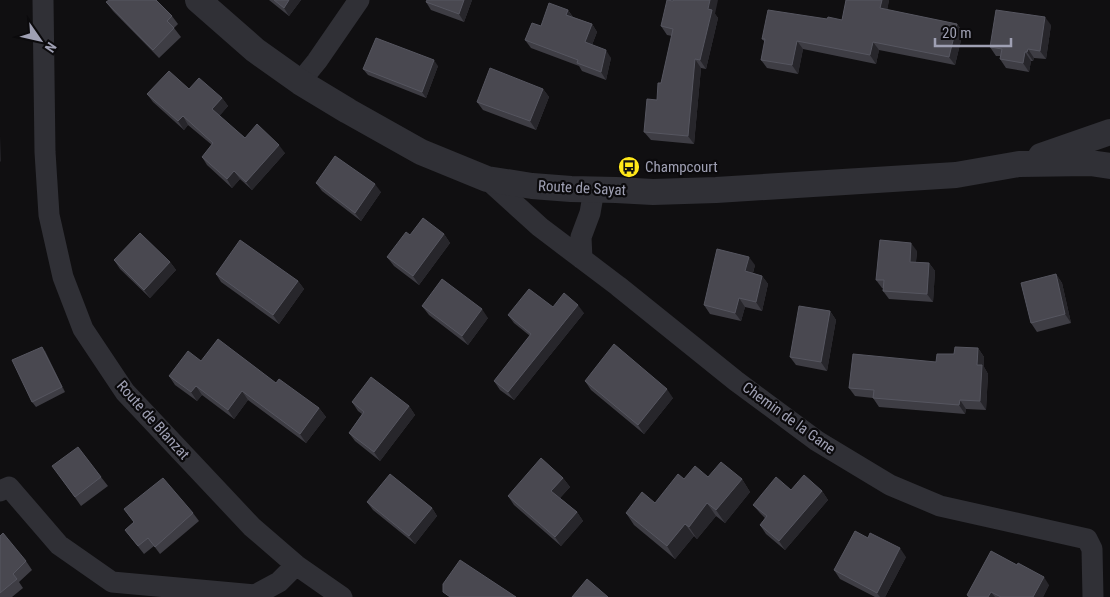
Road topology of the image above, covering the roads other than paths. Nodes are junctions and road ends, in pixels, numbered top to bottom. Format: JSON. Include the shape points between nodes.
{"nodes":[{"id":1,"x":198,"y":0,"type":"edge"},
{"id":2,"x":359,"y":0,"type":"edge"},
{"id":3,"x":44,"y":3,"type":"edge"},
{"id":4,"x":300,"y":82,"type":"junction"},
{"id":5,"x":1110,"y":132,"type":"edge"},
{"id":6,"x":1019,"y":164,"type":"junction"},
{"id":7,"x":1110,"y":166,"type":"edge"},
{"id":8,"x":486,"y":180,"type":"junction"},
{"id":9,"x":594,"y":190,"type":"junction"},
{"id":10,"x":582,"y":259,"type":"junction"},
{"id":11,"x":0,"y":491,"type":"edge"},
{"id":12,"x":296,"y":565,"type":"junction"},
{"id":13,"x":342,"y":597,"type":"edge"},
{"id":14,"x":1093,"y":597,"type":"edge"}],
"edges":[{"from":1,"to":4,"type":"street","name":"Route de Sayat","via":[[254,50]]},
{"from":2,"to":4,"type":"street"},
{"from":3,"to":12,"type":"street","name":"Route de Blanzat","via":[[45,152],[49,215],[63,277],[83,329],[125,392],[252,526]]},
{"from":4,"to":8,"type":"street","name":"Route de Sayat","via":[[421,152]]},
{"from":5,"to":6,"type":"street","name":"Route de Sayat"},
{"from":6,"to":7,"type":"street","name":"Route de Sayat","via":[[1090,163]]},
{"from":6,"to":9,"type":"street","name":"Route de Sayat","via":[[956,175],[653,192]]},
{"from":8,"to":9,"type":"street","name":"Route de Sayat"},
{"from":8,"to":10,"type":"street","name":"Chemin de la Gane"},
{"from":9,"to":10,"type":"street","via":[[582,238]]},
{"from":10,"to":14,"type":"street","name":"Chemin de la Gane","via":[[817,441],[890,485],[940,506],[1087,539],[1092,550]]},
{"from":11,"to":12,"type":"street","via":[[9,487],[59,545],[112,582],[256,594],[278,582]]},
{"from":12,"to":13,"type":"street","name":"Route de Blanzat"}]}
